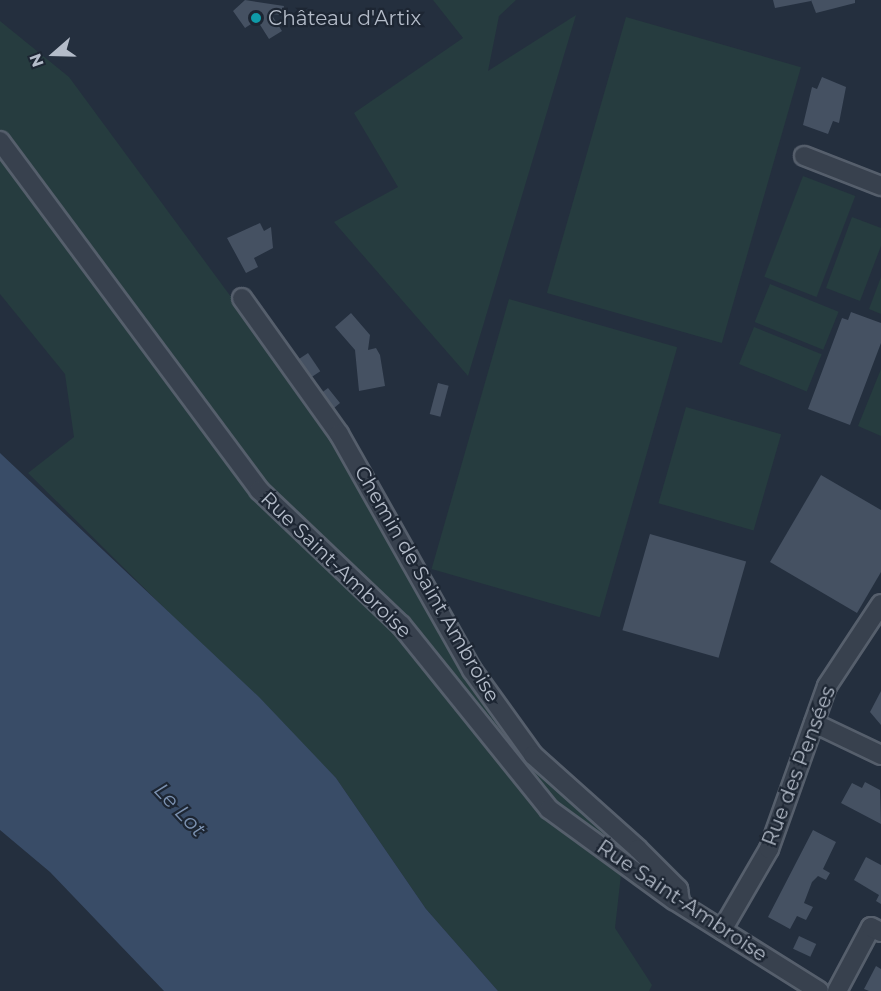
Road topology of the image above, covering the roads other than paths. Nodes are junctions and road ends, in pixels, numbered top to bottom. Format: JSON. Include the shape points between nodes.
{"nodes":[{"id":1,"x":0,"y":141,"type":"edge"},
{"id":2,"x":804,"y":156,"type":"dead end"},
{"id":3,"x":881,"y":186,"type":"edge"},
{"id":4,"x":242,"y":298,"type":"dead end"},
{"id":5,"x":881,"y":604,"type":"edge"},
{"id":6,"x":814,"y":723,"type":"junction"},
{"id":7,"x":881,"y":755,"type":"edge"},
{"id":8,"x":681,"y":903,"type":"junction"},
{"id":9,"x":722,"y":930,"type":"junction"},
{"id":10,"x":881,"y":932,"type":"edge"},
{"id":11,"x":819,"y":991,"type":"edge"},
{"id":12,"x":837,"y":991,"type":"edge"}],
"edges":[{"from":1,"to":8,"type":"street","name":"Rue Saint-Ambroise","via":[[259,490],[401,625],[549,809]]},
{"from":2,"to":3,"type":"street"},
{"from":4,"to":8,"type":"street","name":"Chemin de Saint Ambroise","via":[[339,434],[472,670],[532,755],[654,865],[678,889]]},
{"from":5,"to":6,"type":"street","name":"Rue des Pensées","via":[[827,686]]},
{"from":6,"to":7,"type":"street"},
{"from":6,"to":9,"type":"street","name":"Rue des Pensées","via":[[769,849]]},
{"from":8,"to":9,"type":"street","name":"Rue Saint-Ambroise"},
{"from":9,"to":11,"type":"street","name":"Rue Saint-Ambroise"},
{"from":10,"to":12,"type":"street","via":[[871,927]]}]}
